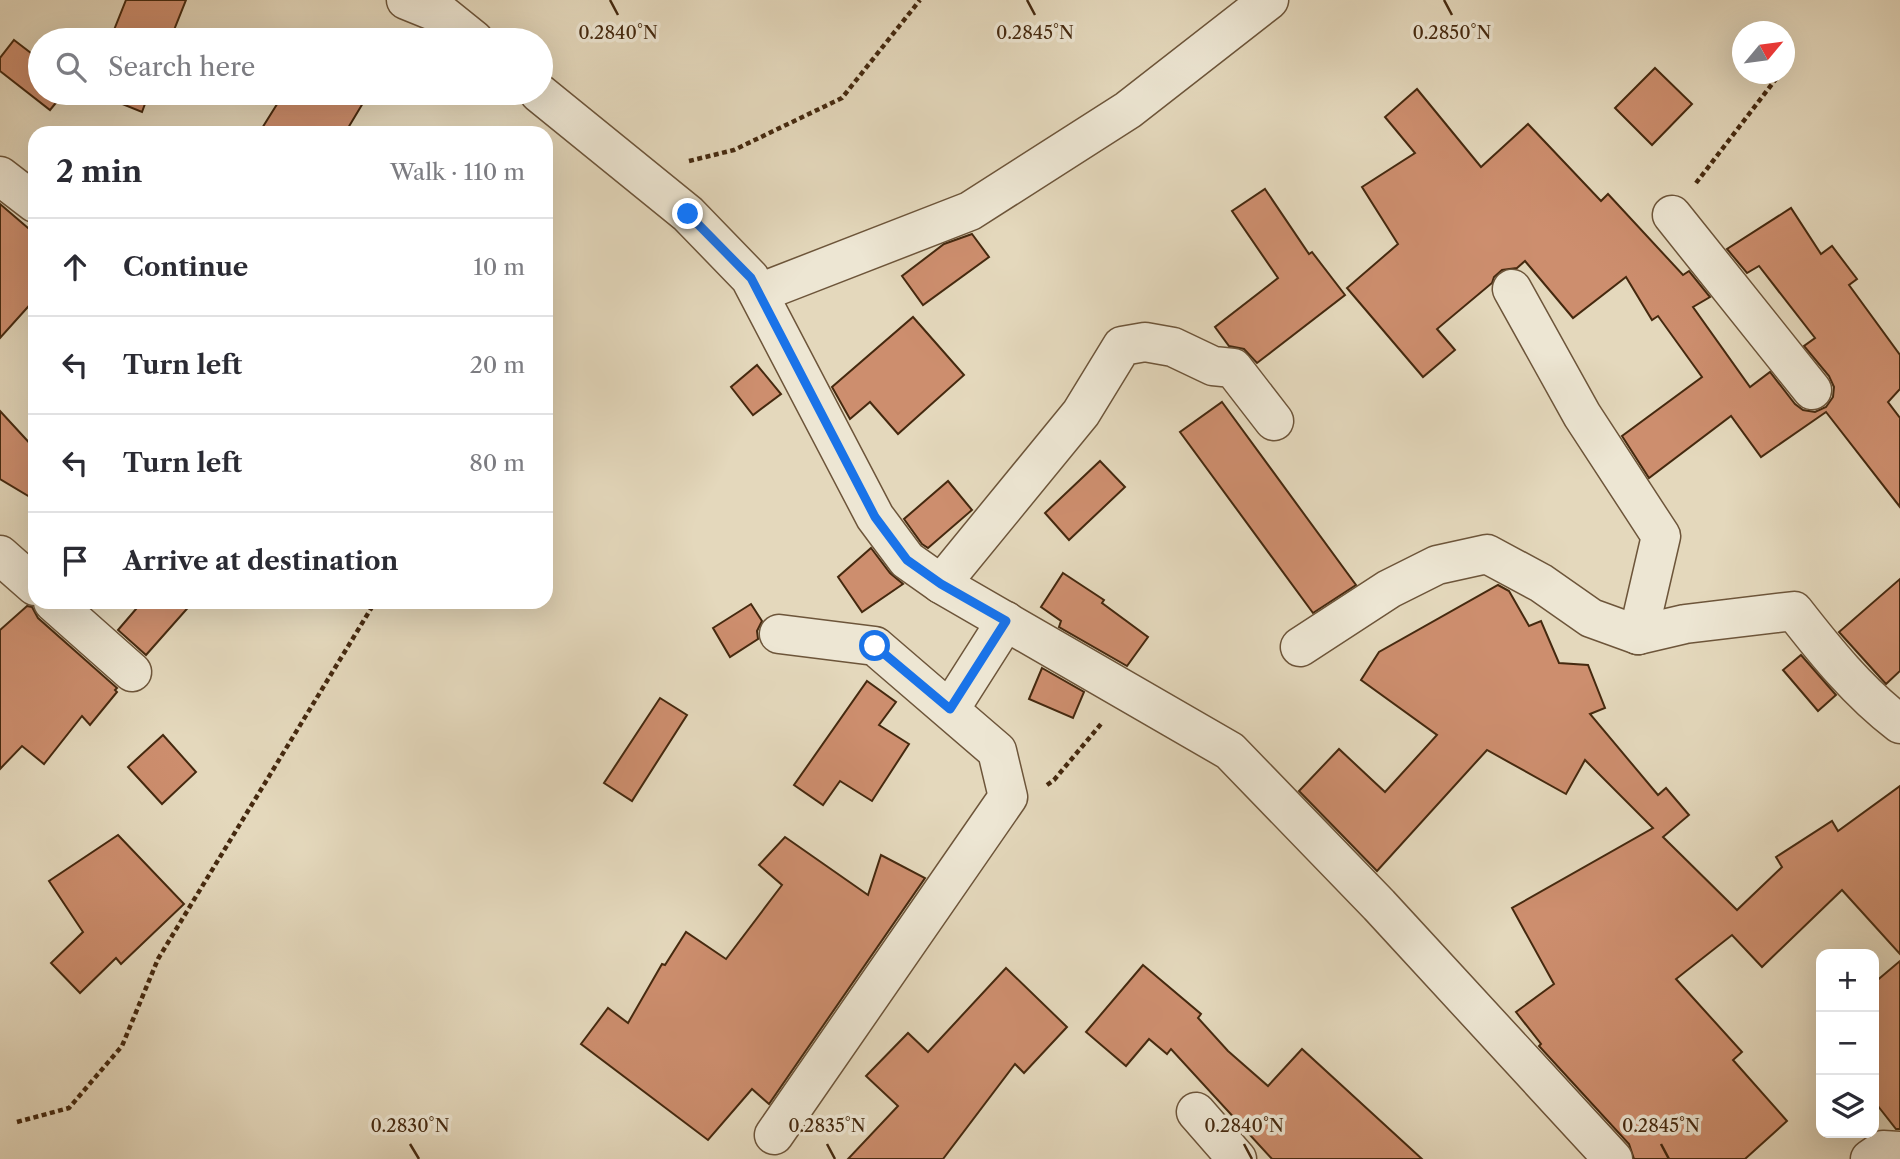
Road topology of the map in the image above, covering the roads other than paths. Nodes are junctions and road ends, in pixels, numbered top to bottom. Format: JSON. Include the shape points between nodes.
{"nodes":[{"id":1,"x":406,"y":0,"type":"edge"},
{"id":2,"x":1269,"y":0,"type":"edge"},
{"id":3,"x":459,"y":28,"type":"edge"},
{"id":4,"x":553,"y":104,"type":"edge"},
{"id":5,"x":0,"y":176,"type":"edge"},
{"id":6,"x":28,"y":198,"type":"edge"},
{"id":7,"x":1672,"y":215,"type":"road end"},
{"id":8,"x":1512,"y":289,"type":"dead end"},
{"id":9,"x":759,"y":293,"type":"junction"},
{"id":10,"x":1812,"y":390,"type":"dead end"},
{"id":11,"x":1275,"y":421,"type":"dead end"},
{"id":12,"x":0,"y":555,"type":"edge"},
{"id":13,"x":28,"y":580,"type":"edge"},
{"id":14,"x":941,"y":584,"type":"junction"},
{"id":15,"x":61,"y":609,"type":"edge"},
{"id":16,"x":1006,"y":621,"type":"junction"},
{"id":17,"x":779,"y":634,"type":"dead end"},
{"id":18,"x":1638,"y":635,"type":"junction"},
{"id":19,"x":1300,"y":647,"type":"dead end"},
{"id":20,"x":132,"y":672,"type":"dead end"},
{"id":21,"x":950,"y":709,"type":"junction"},
{"id":22,"x":1900,"y":724,"type":"edge"},
{"id":23,"x":1196,"y":1112,"type":"dead end"},
{"id":24,"x":774,"y":1135,"type":"dead end"},
{"id":25,"x":1900,"y":1151,"type":"edge"},
{"id":26,"x":1237,"y":1159,"type":"edge"},
{"id":27,"x":1613,"y":1159,"type":"edge"},
{"id":28,"x":1870,"y":1159,"type":"edge"}],
"edges":[{"from":1,"to":3,"type":"street","via":[[443,15]]},
{"from":2,"to":9,"type":"street","via":[[1128,110],[970,211]]},
{"from":4,"to":9,"type":"street","via":[[688,214],[751,278]]},
{"from":5,"to":6,"type":"street"},
{"from":7,"to":10,"type":"street"},
{"from":8,"to":18,"type":"street","via":[[1582,415],[1661,536]]},
{"from":9,"to":14,"type":"street","via":[[875,517],[907,560]]},
{"from":11,"to":14,"type":"street","via":[[1233,368],[1213,366],[1173,347],[1145,342],[1122,346],[1081,413]]},
{"from":12,"to":13,"type":"street"},
{"from":14,"to":16,"type":"street"},
{"from":15,"to":20,"type":"street"},
{"from":16,"to":21,"type":"street"},
{"from":16,"to":27,"type":"street","via":[[1230,751]]},
{"from":17,"to":21,"type":"street","via":[[875,646]]},
{"from":18,"to":19,"type":"street","via":[[1591,618],[1541,583],[1487,554],[1437,565],[1389,589]]},
{"from":18,"to":22,"type":"street","via":[[1685,624],[1794,611],[1871,702]]},
{"from":21,"to":24,"type":"street","via":[[997,751],[1008,797]]},
{"from":23,"to":26,"type":"street"},
{"from":25,"to":28,"type":"street","via":[[1883,1150]]}]}
